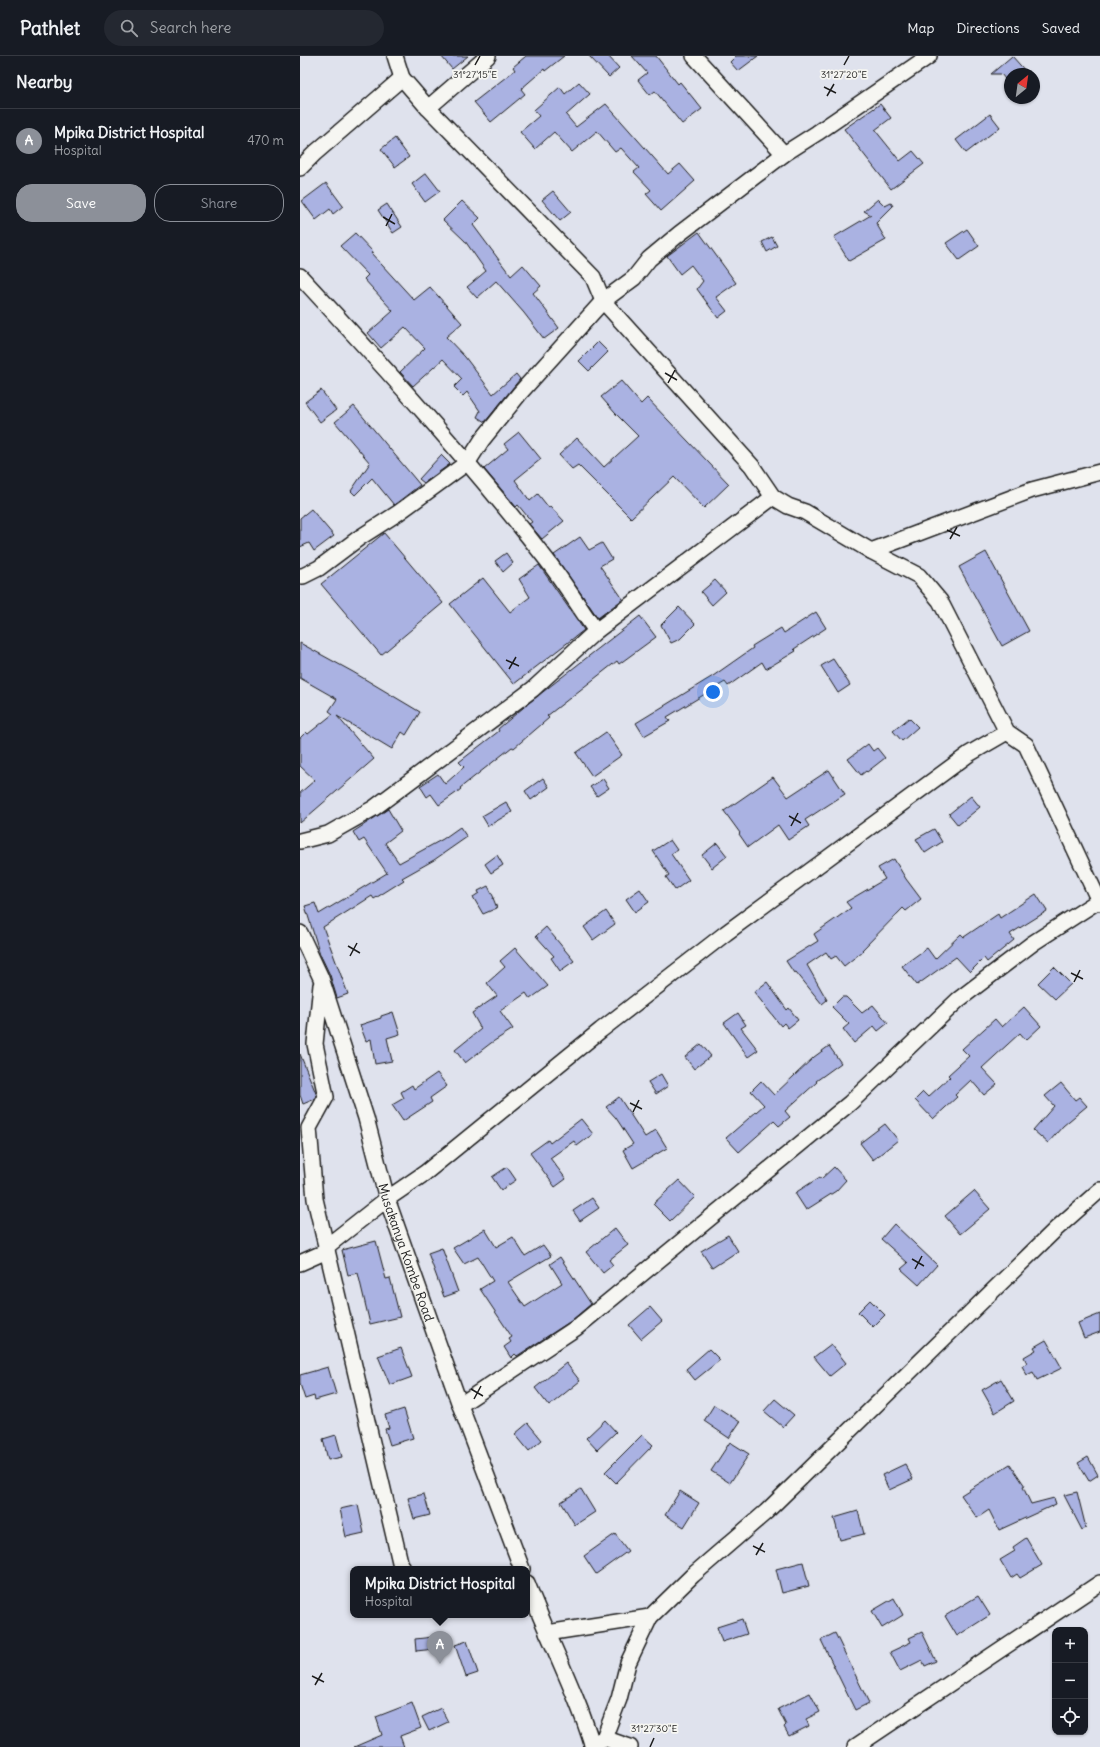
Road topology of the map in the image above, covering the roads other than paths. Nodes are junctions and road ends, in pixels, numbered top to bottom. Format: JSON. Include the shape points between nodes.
{"nodes":[{"id":1,"x":394,"y":56,"type":"edge"},
{"id":2,"x":488,"y":56,"type":"edge"},
{"id":3,"x":694,"y":56,"type":"edge"},
{"id":4,"x":929,"y":56,"type":"edge"},
{"id":5,"x":402,"y":78,"type":"junction"},
{"id":6,"x":428,"y":108,"type":"junction"},
{"id":7,"x":784,"y":154,"type":"junction"},
{"id":8,"x":300,"y":168,"type":"edge"},
{"id":9,"x":300,"y":276,"type":"edge"},
{"id":10,"x":603,"y":301,"type":"junction"},
{"id":11,"x":468,"y":462,"type":"junction"},
{"id":12,"x":1100,"y":472,"type":"edge"},
{"id":13,"x":773,"y":497,"type":"junction"},
{"id":14,"x":871,"y":551,"type":"junction"},
{"id":15,"x":300,"y":576,"type":"edge"},
{"id":16,"x":596,"y":631,"type":"junction"},
{"id":17,"x":1008,"y":732,"type":"junction"},
{"id":18,"x":300,"y":841,"type":"edge"},
{"id":19,"x":1099,"y":902,"type":"edge"},
{"id":20,"x":300,"y":933,"type":"edge"},
{"id":21,"x":321,"y":978,"type":"junction"},
{"id":22,"x":1100,"y":1190,"type":"edge"},
{"id":23,"x":387,"y":1199,"type":"junction"},
{"id":24,"x":327,"y":1251,"type":"junction"},
{"id":25,"x":300,"y":1263,"type":"edge"},
{"id":26,"x":460,"y":1404,"type":"junction"},
{"id":27,"x":402,"y":1566,"type":"edge"},
{"id":28,"x":521,"y":1566,"type":"edge"},
{"id":29,"x":1100,"y":1583,"type":"edge"},
{"id":30,"x":531,"y":1603,"type":"edge"},
{"id":31,"x":650,"y":1617,"type":"junction"},
{"id":32,"x":546,"y":1633,"type":"junction"},
{"id":33,"x":597,"y":1744,"type":"edge"},
{"id":34,"x":630,"y":1747,"type":"edge"},
{"id":35,"x":855,"y":1747,"type":"edge"}],
"edges":[{"from":1,"to":5,"type":"street"},
{"from":2,"to":6,"type":"street"},
{"from":3,"to":7,"type":"street"},
{"from":4,"to":7,"type":"street"},
{"from":5,"to":6,"type":"street"},
{"from":5,"to":8,"type":"street"},
{"from":6,"to":10,"type":"street","via":[[593,277]]},
{"from":7,"to":10,"type":"street","via":[[679,234],[649,259],[634,278]]},
{"from":9,"to":11,"type":"street"},
{"from":10,"to":11,"type":"street","via":[[520,393],[482,440]]},
{"from":10,"to":13,"type":"street","via":[[752,466]]},
{"from":11,"to":15,"type":"street","via":[[319,568]]},
{"from":11,"to":16,"type":"street","via":[[547,560]]},
{"from":12,"to":14,"type":"street","via":[[1032,490]]},
{"from":13,"to":14,"type":"street","via":[[805,512]]},
{"from":13,"to":16,"type":"street"},
{"from":14,"to":17,"type":"street","via":[[919,576],[940,601]]},
{"from":16,"to":18,"type":"street","via":[[533,688],[374,808],[328,834]]},
{"from":17,"to":19,"type":"street","via":[[1026,745]]},
{"from":17,"to":23,"type":"street","via":[[969,754],[726,933],[601,1030],[425,1173]]},
{"from":19,"to":26,"type":"street","via":[[1033,943],[958,1000],[850,1103],[576,1328]]},
{"from":20,"to":21,"type":"street","name":"Musakanya Kombe Road"},
{"from":21,"to":23,"type":"street","name":"Musakanya Kombe Road","via":[[366,1118]]},
{"from":21,"to":24,"type":"street","via":[[315,1044],[326,1097],[309,1128],[315,1199]]},
{"from":22,"to":31,"type":"street","via":[[1056,1229],[771,1506],[693,1574]]},
{"from":23,"to":24,"type":"street","via":[[326,1247]]},
{"from":23,"to":26,"type":"street","name":"Musakanya Kombe Road"},
{"from":24,"to":25,"type":"street"},
{"from":24,"to":27,"type":"street"},
{"from":26,"to":28,"type":"street","name":"Musakanya Kombe Road"},
{"from":29,"to":35,"type":"street"},
{"from":30,"to":32,"type":"street"},
{"from":31,"to":32,"type":"street"},
{"from":31,"to":33,"type":"street","via":[[628,1664],[619,1699]]},
{"from":32,"to":33,"type":"street"},
{"from":33,"to":34,"type":"street"}]}
